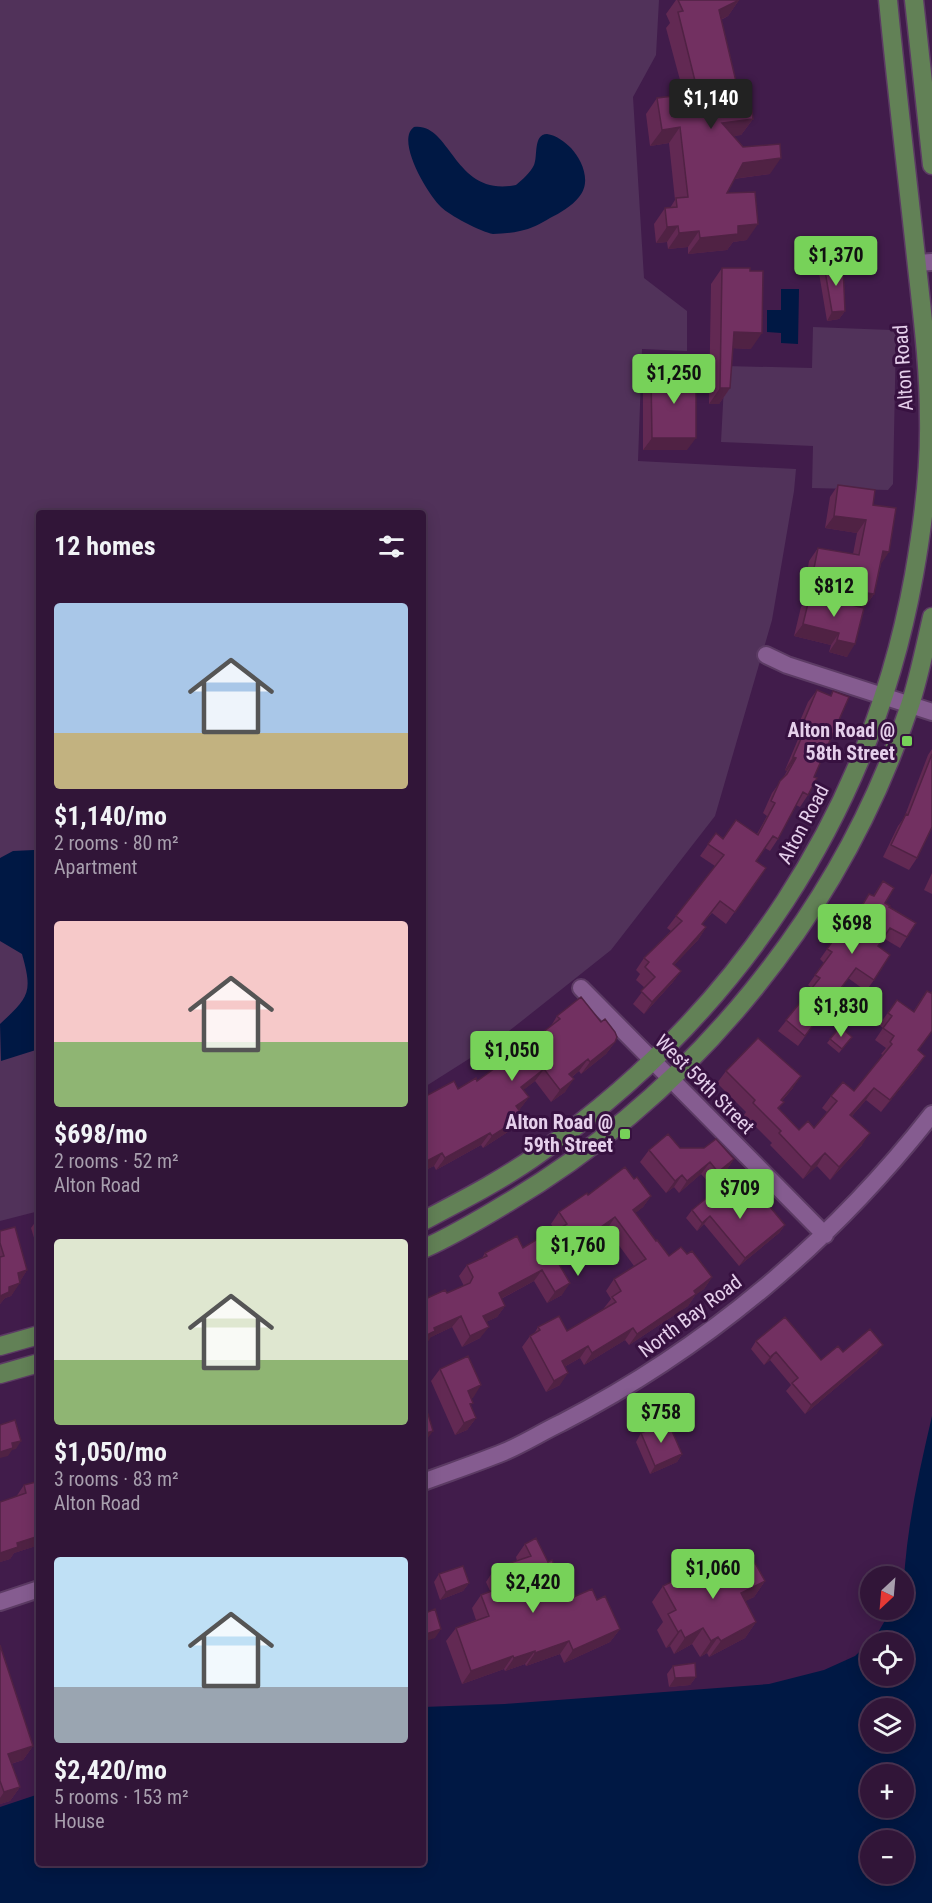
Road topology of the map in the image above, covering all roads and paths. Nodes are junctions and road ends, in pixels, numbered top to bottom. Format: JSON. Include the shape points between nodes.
{"nodes":[{"id":1,"x":888,"y":0,"type":"edge"},
{"id":2,"x":914,"y":0,"type":"edge"},
{"id":3,"x":918,"y":44,"type":"junction"},
{"id":4,"x":892,"y":46,"type":"junction"},
{"id":5,"x":932,"y":165,"type":"edge"},
{"id":6,"x":924,"y":262,"type":"edge"},
{"id":7,"x":932,"y":617,"type":"edge"},
{"id":8,"x":766,"y":655,"type":"dead end"},
{"id":9,"x":884,"y":697,"type":"junction"},
{"id":10,"x":910,"y":705,"type":"junction"},
{"id":11,"x":932,"y":712,"type":"edge"},
{"id":12,"x":581,"y":988,"type":"dead end"},
{"id":13,"x":653,"y":1061,"type":"junction"},
{"id":14,"x":672,"y":1079,"type":"junction"},
{"id":15,"x":932,"y":1114,"type":"edge"},
{"id":16,"x":426,"y":1219,"type":"edge"},
{"id":17,"x":825,"y":1235,"type":"junction"},
{"id":18,"x":426,"y":1248,"type":"edge"},
{"id":19,"x":36,"y":1336,"type":"edge"},
{"id":20,"x":0,"y":1346,"type":"edge"},
{"id":21,"x":36,"y":1364,"type":"edge"},
{"id":22,"x":0,"y":1374,"type":"edge"},
{"id":23,"x":426,"y":1481,"type":"edge"},
{"id":24,"x":36,"y":1590,"type":"edge"},
{"id":25,"x":0,"y":1602,"type":"edge"}],
"edges":[{"from":1,"to":4,"type":"main road","name":"Alton Road"},
{"from":2,"to":3,"type":"main road"},
{"from":3,"to":4,"type":"main road"},
{"from":3,"to":5,"type":"main road"},
{"from":4,"to":6,"type":"main road","name":"Alton Road"},
{"from":6,"to":9,"type":"main road","name":"Alton Road","via":[[928,470],[902,635]]},
{"from":7,"to":10,"type":"main road"},
{"from":8,"to":9,"type":"street"},
{"from":9,"to":10,"type":"street"},
{"from":9,"to":13,"type":"main road","name":"Alton Road","via":[[852,778],[797,885],[726,984]]},
{"from":10,"to":11,"type":"street"},
{"from":10,"to":14,"type":"main road","via":[[876,790],[817,900],[748,997]]},
{"from":12,"to":13,"type":"street","name":"West 59th Street"},
{"from":13,"to":14,"type":"street","name":"West 59th Street"},
{"from":13,"to":16,"type":"main road","name":"Alton Road","via":[[611,1099],[538,1154]]},
{"from":14,"to":17,"type":"street","name":"West 59th Street"},
{"from":14,"to":18,"type":"main road","via":[[553,1175]]},
{"from":15,"to":17,"type":"street","name":"North Bay Road"},
{"from":17,"to":23,"type":"street","name":"North Bay Road","via":[[736,1311],[642,1378],[506,1451]]},
{"from":19,"to":20,"type":"main road"},
{"from":21,"to":22,"type":"main road"},
{"from":24,"to":25,"type":"street"}]}
